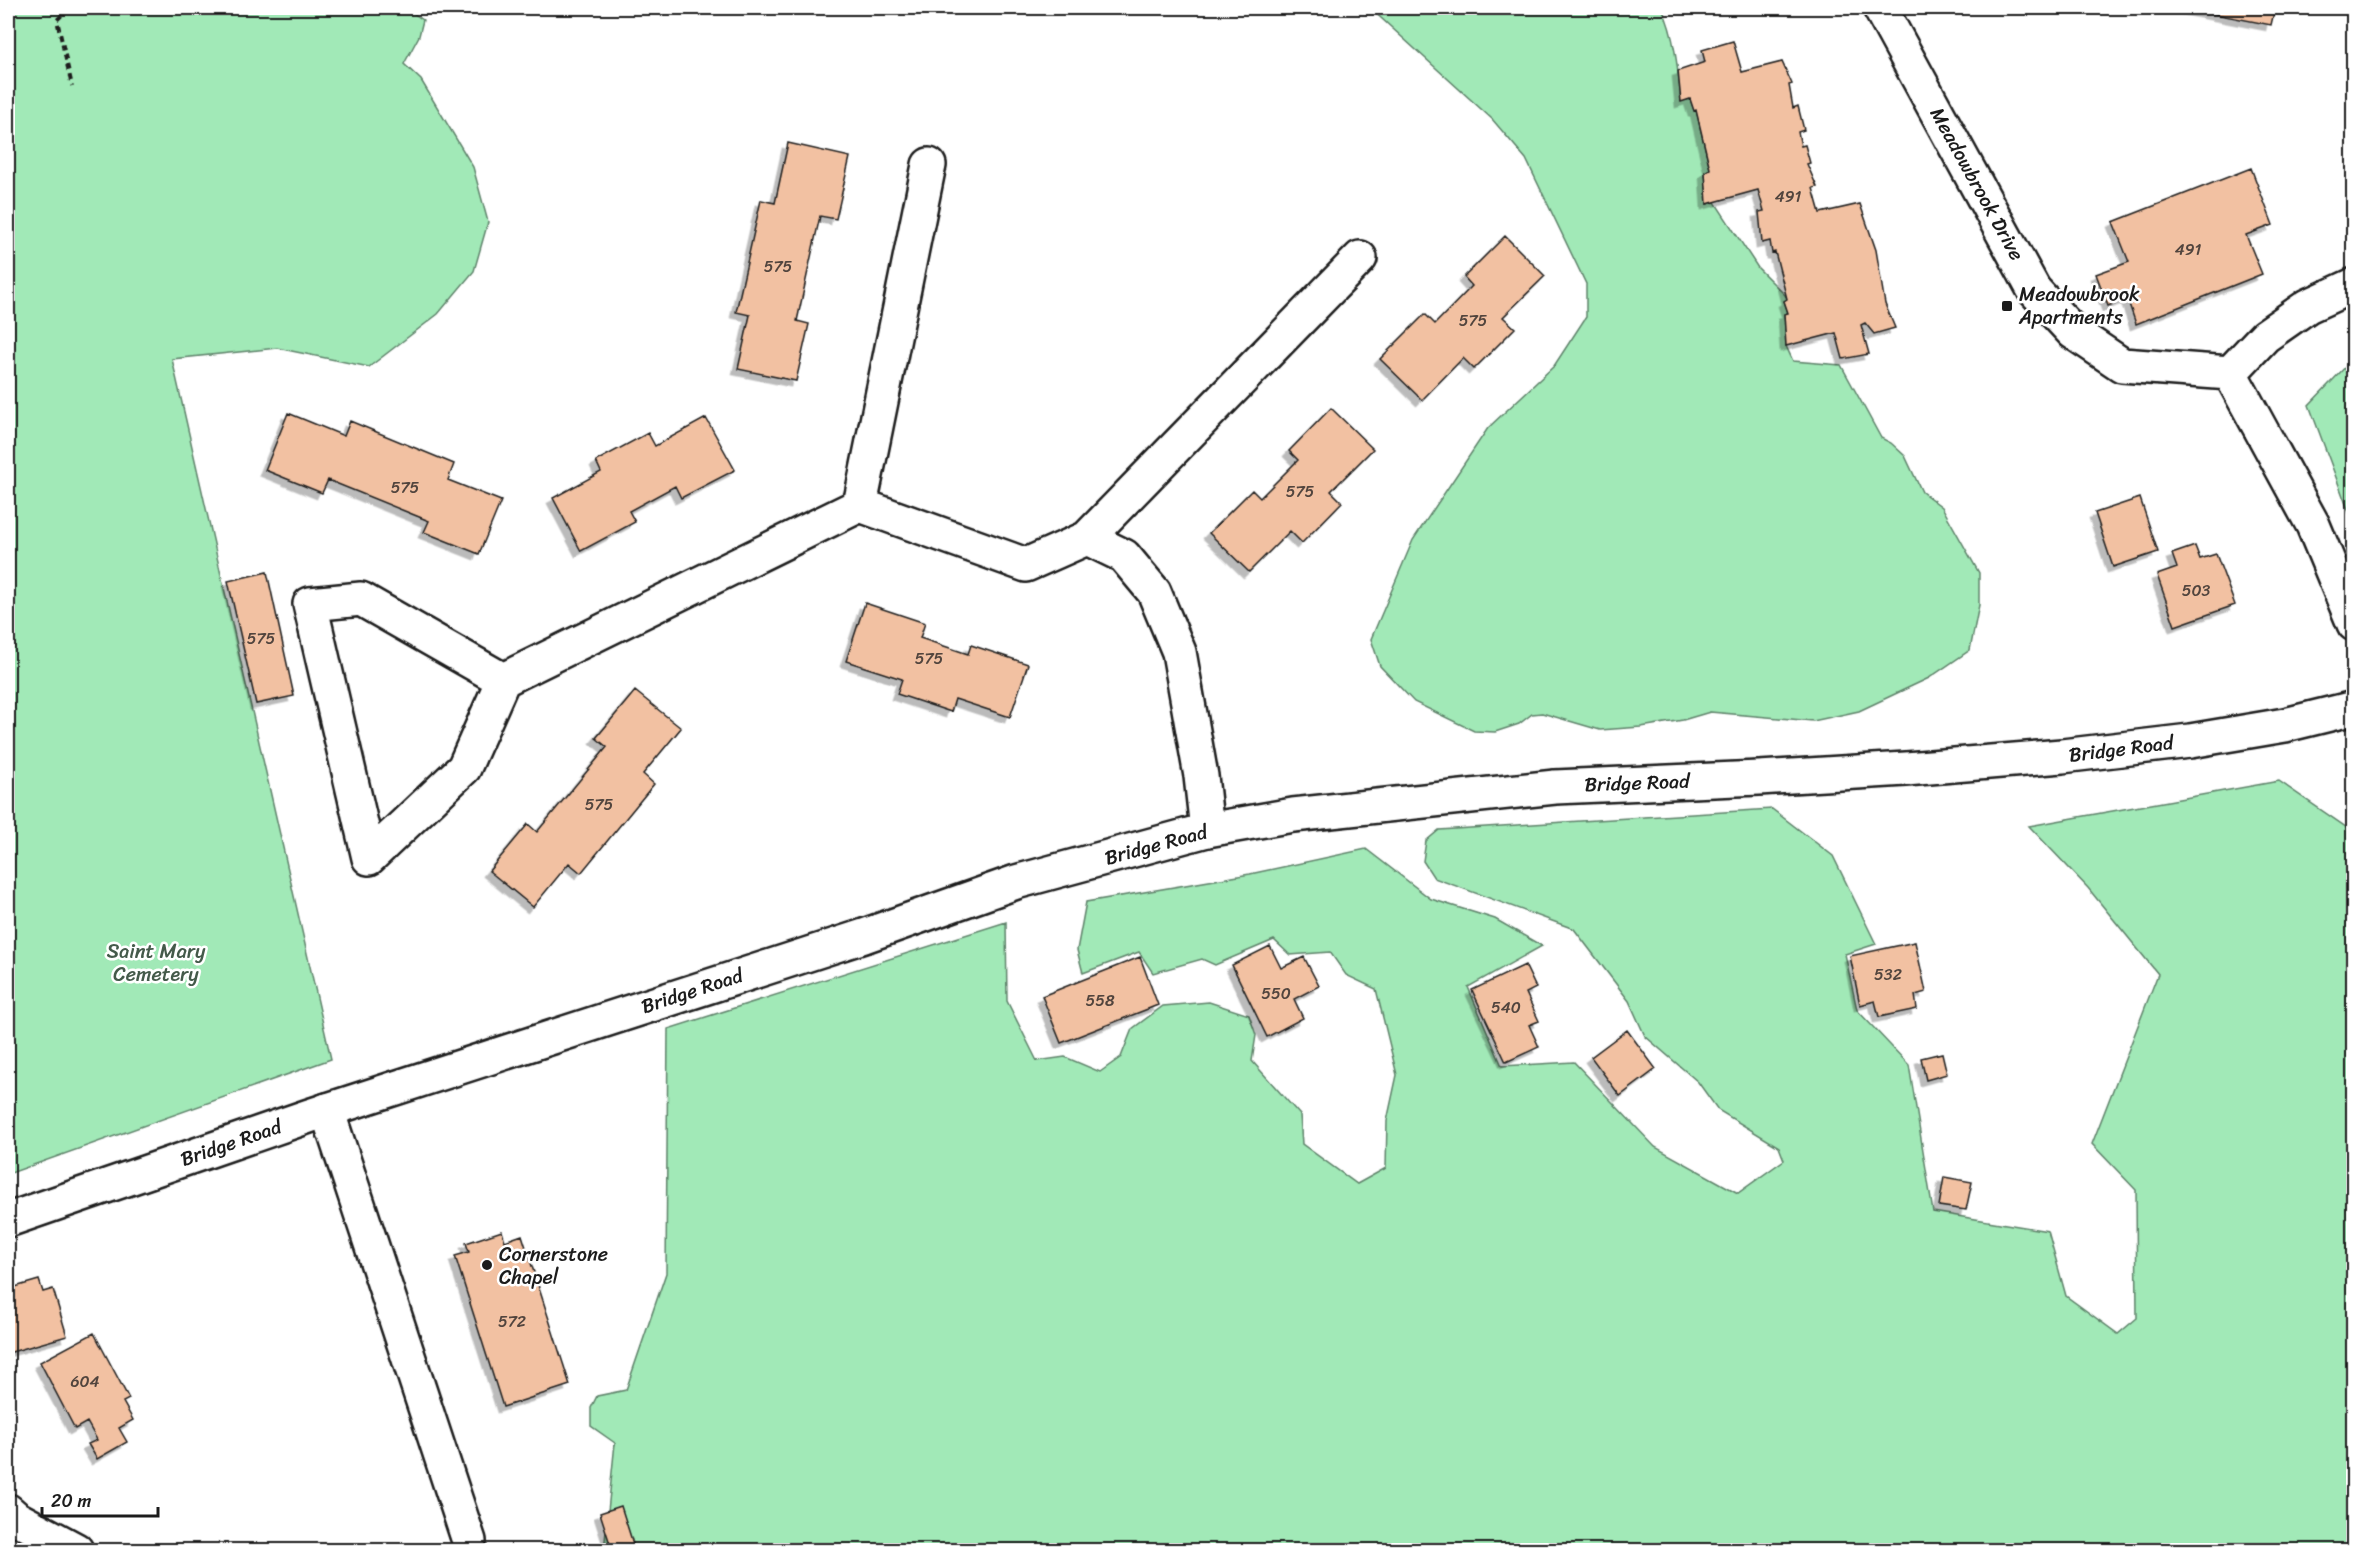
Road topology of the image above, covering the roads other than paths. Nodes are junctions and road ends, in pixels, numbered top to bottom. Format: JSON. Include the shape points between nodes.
{"nodes":[{"id":1,"x":1880,"y":8,"type":"edge"},
{"id":2,"x":929,"y":165,"type":"dead end"},
{"id":3,"x":1360,"y":258,"type":"dead end"},
{"id":4,"x":2354,"y":285,"type":"edge"},
{"id":5,"x":2230,"y":372,"type":"junction"},
{"id":6,"x":861,"y":505,"type":"junction"},
{"id":7,"x":1087,"y":538,"type":"junction"},
{"id":8,"x":2354,"y":624,"type":"edge"},
{"id":9,"x":503,"y":680,"type":"junction"},
{"id":10,"x":2354,"y":708,"type":"edge"},
{"id":11,"x":1207,"y":830,"type":"junction"},
{"id":12,"x":327,"y":1110,"type":"junction"},
{"id":13,"x":8,"y":1220,"type":"edge"},
{"id":14,"x":8,"y":1510,"type":"edge"},
{"id":15,"x":469,"y":1541,"type":"dead end"},
{"id":16,"x":76,"y":1551,"type":"edge"}],
"edges":[{"from":1,"to":5,"type":"main road","name":"Meadowbrook Drive","via":[[2034,290],[2073,332],[2122,365]]},
{"from":2,"to":6,"type":"main road"},
{"from":3,"to":7,"type":"main road"},
{"from":4,"to":5,"type":"main road","via":[[2308,306],[2282,324]]},
{"from":5,"to":8,"type":"main road","via":[[2313,525]]},
{"from":6,"to":7,"type":"main road","via":[[1026,565]]},
{"from":6,"to":9,"type":"main road"},
{"from":7,"to":11,"type":"main road","via":[[1124,556],[1154,592],[1179,652]]},
{"from":9,"to":9,"type":"main road","via":[[464,768],[369,858],[310,604],[361,599]]},
{"from":10,"to":11,"type":"main road","name":"Bridge Road","via":[[2285,725],[2190,741],[2062,756],[1771,778],[1555,787],[1303,814]]},
{"from":11,"to":12,"type":"main road","name":"Bridge Road","via":[[1016,882],[864,936]]},
{"from":12,"to":13,"type":"main road","name":"Bridge Road"},
{"from":12,"to":15,"type":"main road"},
{"from":14,"to":16,"type":"main road"}]}
